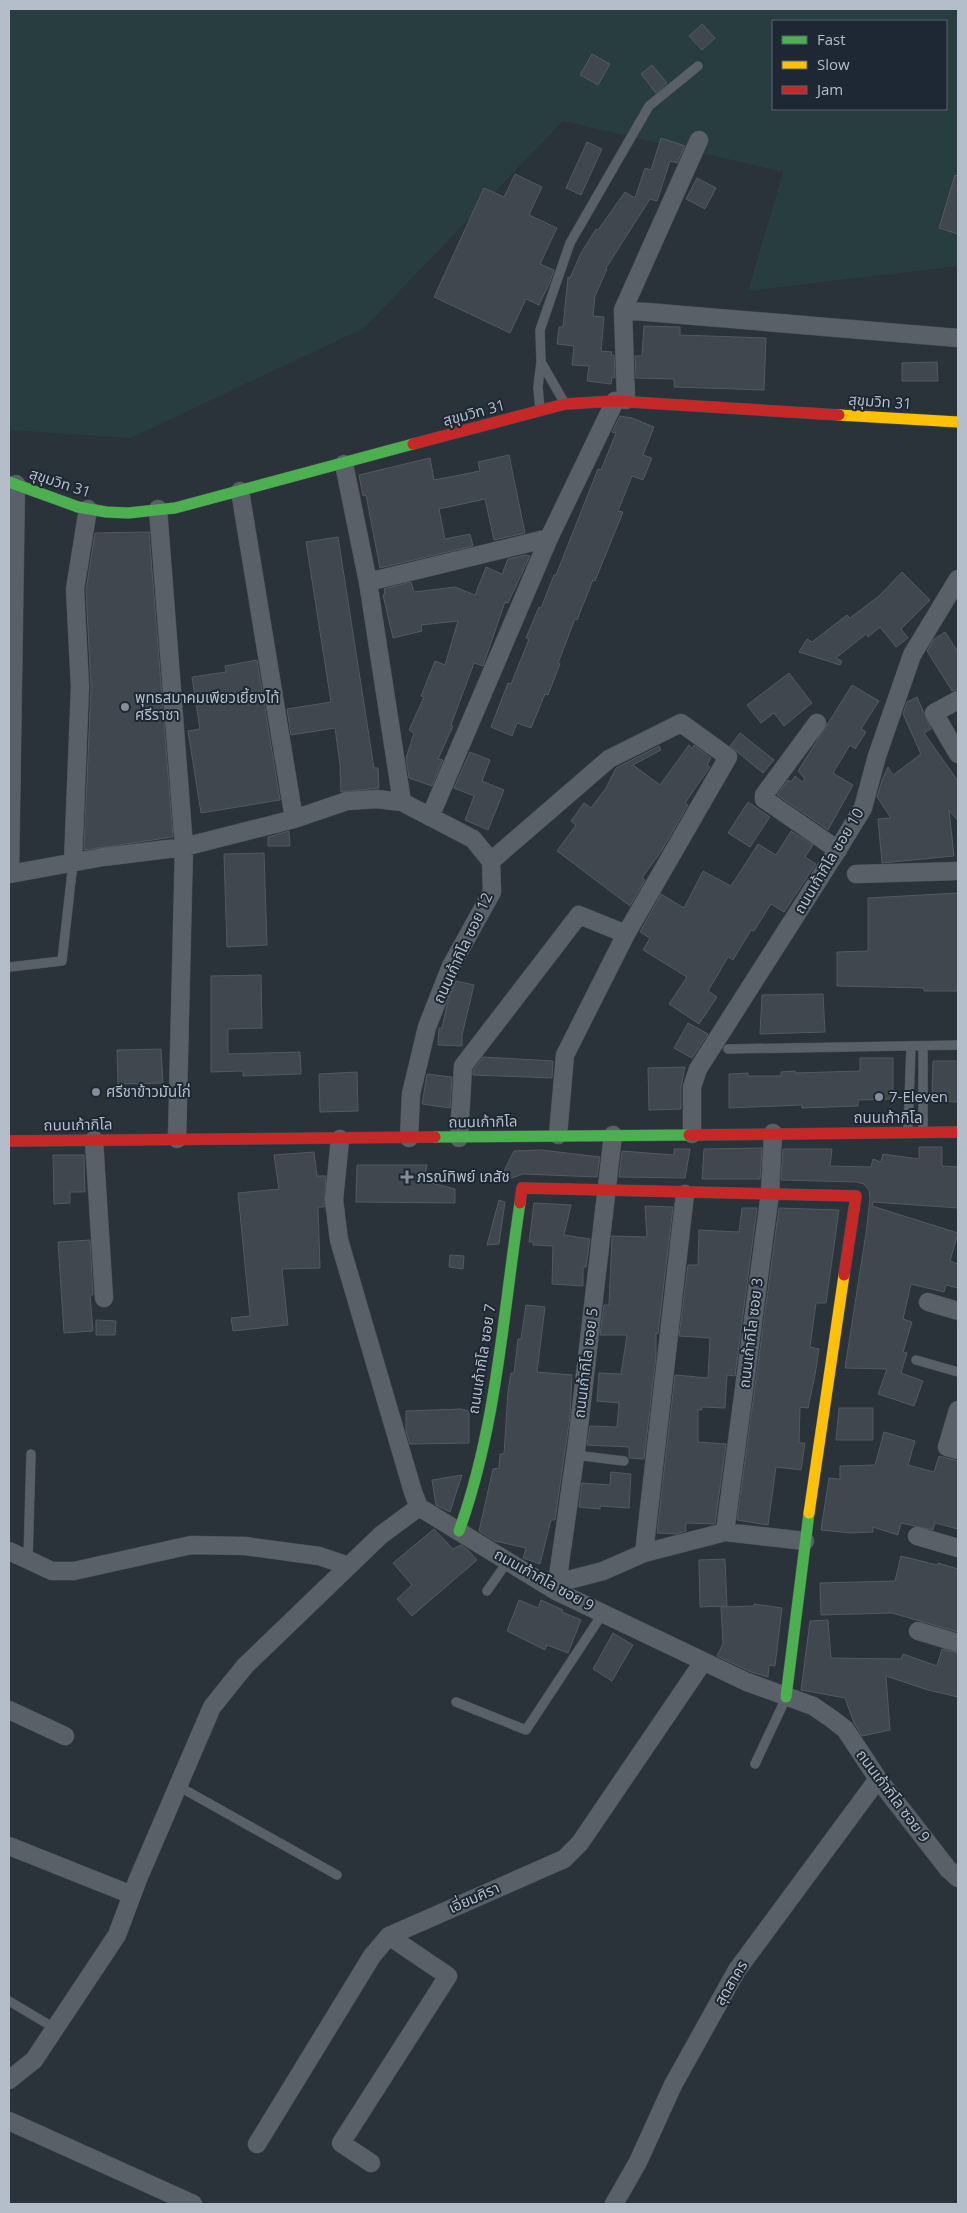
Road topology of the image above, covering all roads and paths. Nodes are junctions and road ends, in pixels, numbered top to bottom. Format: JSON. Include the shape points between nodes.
{"nodes":[{"id":1,"x":698,"y":66,"type":"dead end"},
{"id":2,"x":699,"y":140,"type":"dead end"},
{"id":3,"x":622,"y":310,"type":"junction"},
{"id":4,"x":958,"y":338,"type":"edge"},
{"id":5,"x":541,"y":362,"type":"junction"},
{"id":6,"x":620,"y":400,"type":"junction"},
{"id":7,"x":565,"y":404,"type":"junction"},
{"id":8,"x":540,"y":410,"type":"junction"},
{"id":9,"x":958,"y":422,"type":"edge"},
{"id":10,"x":344,"y":464,"type":"junction"},
{"id":11,"x":12,"y":483,"type":"edge"},
{"id":12,"x":240,"y":490,"type":"junction"},
{"id":13,"x":88,"y":509,"type":"junction"},
{"id":14,"x":158,"y":509,"type":"junction"},
{"id":15,"x":549,"y":538,"type":"junction"},
{"id":16,"x":958,"y":579,"type":"edge"},
{"id":17,"x":368,"y":582,"type":"junction"},
{"id":18,"x":958,"y":700,"type":"edge"},
{"id":19,"x":817,"y":723,"type":"dead end"},
{"id":20,"x":958,"y":754,"type":"edge"},
{"id":21,"x":402,"y":802,"type":"junction"},
{"id":22,"x":430,"y":817,"type":"junction"},
{"id":23,"x":294,"y":819,"type":"junction"},
{"id":24,"x":184,"y":847,"type":"junction"},
{"id":25,"x":838,"y":850,"type":"junction"},
{"id":26,"x":490,"y":861,"type":"junction"},
{"id":27,"x":73,"y":863,"type":"junction"},
{"id":28,"x":958,"y":871,"type":"edge"},
{"id":29,"x":856,"y":874,"type":"dead end"},
{"id":30,"x":626,"y":934,"type":"junction"},
{"id":31,"x":9,"y":967,"type":"edge"},
{"id":32,"x":911,"y":1046,"type":"junction"},
{"id":33,"x":922,"y":1046,"type":"junction"},
{"id":34,"x":958,"y":1046,"type":"edge"},
{"id":35,"x":728,"y":1049,"type":"dead end"},
{"id":36,"x":958,"y":1132,"type":"edge"},
{"id":37,"x":773,"y":1133,"type":"junction"},
{"id":38,"x":908,"y":1133,"type":"junction"},
{"id":39,"x":923,"y":1133,"type":"junction"},
{"id":40,"x":692,"y":1134,"type":"junction"},
{"id":41,"x":558,"y":1135,"type":"junction"},
{"id":42,"x":612,"y":1135,"type":"junction"},
{"id":43,"x":409,"y":1138,"type":"junction"},
{"id":44,"x":459,"y":1138,"type":"junction"},
{"id":45,"x":177,"y":1139,"type":"junction"},
{"id":46,"x":340,"y":1139,"type":"junction"},
{"id":47,"x":94,"y":1140,"type":"junction"},
{"id":48,"x":9,"y":1141,"type":"edge"},
{"id":49,"x":606,"y":1192,"type":"junction"},
{"id":50,"x":770,"y":1193,"type":"junction"},
{"id":51,"x":685,"y":1194,"type":"junction"},
{"id":52,"x":104,"y":1298,"type":"dead end"},
{"id":53,"x":928,"y":1302,"type":"dead end"},
{"id":54,"x":958,"y":1311,"type":"edge"},
{"id":55,"x":916,"y":1360,"type":"dead end"},
{"id":56,"x":958,"y":1372,"type":"edge"},
{"id":57,"x":958,"y":1410,"type":"edge"},
{"id":58,"x":958,"y":1450,"type":"edge"},
{"id":59,"x":31,"y":1454,"type":"dead end"},
{"id":60,"x":575,"y":1455,"type":"junction"},
{"id":61,"x":624,"y":1461,"type":"dead end"},
{"id":62,"x":419,"y":1507,"type":"junction"},
{"id":63,"x":459,"y":1531,"type":"junction"},
{"id":64,"x":725,"y":1532,"type":"junction"},
{"id":65,"x":917,"y":1536,"type":"dead end"},
{"id":66,"x":805,"y":1541,"type":"junction"},
{"id":67,"x":958,"y":1548,"type":"edge"},
{"id":68,"x":9,"y":1551,"type":"edge"},
{"id":69,"x":644,"y":1553,"type":"junction"},
{"id":70,"x":28,"y":1561,"type":"junction"},
{"id":71,"x":508,"y":1561,"type":"junction"},
{"id":72,"x":349,"y":1566,"type":"junction"},
{"id":73,"x":556,"y":1587,"type":"junction"},
{"id":74,"x":487,"y":1591,"type":"dead end"},
{"id":75,"x":603,"y":1613,"type":"junction"},
{"id":76,"x":918,"y":1631,"type":"dead end"},
{"id":77,"x":958,"y":1643,"type":"edge"},
{"id":78,"x":703,"y":1662,"type":"junction"},
{"id":79,"x":786,"y":1697,"type":"junction"},
{"id":80,"x":456,"y":1702,"type":"dead end"},
{"id":81,"x":9,"y":1710,"type":"edge"},
{"id":82,"x":65,"y":1736,"type":"dead end"},
{"id":83,"x":755,"y":1764,"type":"dead end"},
{"id":84,"x":878,"y":1779,"type":"junction"},
{"id":85,"x":178,"y":1786,"type":"junction"},
{"id":86,"x":9,"y":1846,"type":"edge"},
{"id":87,"x":337,"y":1875,"type":"dead end"},
{"id":88,"x":958,"y":1878,"type":"edge"},
{"id":89,"x":132,"y":1895,"type":"junction"},
{"id":90,"x":389,"y":1936,"type":"junction"},
{"id":91,"x":9,"y":2001,"type":"edge"},
{"id":92,"x":56,"y":2030,"type":"junction"},
{"id":93,"x":9,"y":2080,"type":"edge"},
{"id":94,"x":9,"y":2121,"type":"edge"},
{"id":95,"x":256,"y":2144,"type":"dead end"},
{"id":96,"x":371,"y":2163,"type":"dead end"},
{"id":97,"x":193,"y":2204,"type":"edge"},
{"id":98,"x":614,"y":2204,"type":"edge"}],
"edges":[{"from":1,"to":5,"type":"lane","via":[[649,106],[570,243],[540,330]]},
{"from":2,"to":3,"type":"street"},
{"from":3,"to":4,"type":"street"},
{"from":3,"to":6,"type":"street"},
{"from":5,"to":7,"type":"lane"},
{"from":5,"to":8,"type":"lane"},
{"from":6,"to":7,"type":"street","name":"สุขุมวิท 31"},
{"from":6,"to":9,"type":"street","name":"สุขุมวิท 31"},
{"from":6,"to":15,"type":"street"},
{"from":7,"to":8,"type":"street","name":"สุขุมวิท 31"},
{"from":8,"to":10,"type":"street","name":"สุขุมวิท 31"},
{"from":10,"to":12,"type":"street","name":"สุขุมวิท 31"},
{"from":10,"to":17,"type":"street"},
{"from":11,"to":13,"type":"street","name":"สุขุมวิท 31"},
{"from":11,"to":27,"type":"street","via":[[10,874]]},
{"from":12,"to":14,"type":"street","name":"สุขุมวิท 31","via":[[175,508]]},
{"from":12,"to":23,"type":"street"},
{"from":13,"to":14,"type":"street","name":"สุขุมวิท 31","via":[[120,513]]},
{"from":13,"to":27,"type":"street","via":[[75,589],[80,687]]},
{"from":14,"to":24,"type":"street"},
{"from":15,"to":17,"type":"street"},
{"from":15,"to":22,"type":"street"},
{"from":16,"to":25,"type":"street","name":"ถนนเก้ากิโล ซอย 10","via":[[912,655],[863,808]]},
{"from":17,"to":21,"type":"street"},
{"from":18,"to":20,"type":"street","via":[[934,713]]},
{"from":19,"to":25,"type":"street","via":[[764,794],[764,799]]},
{"from":21,"to":22,"type":"street"},
{"from":21,"to":23,"type":"street","via":[[377,799],[347,801]]},
{"from":22,"to":26,"type":"street","via":[[473,839]]},
{"from":23,"to":24,"type":"street"},
{"from":24,"to":27,"type":"street"},
{"from":24,"to":45,"type":"street"},
{"from":25,"to":40,"type":"street","name":"ถนนเก้ากิโล ซอย 10","via":[[698,1070],[692,1087]]},
{"from":26,"to":30,"type":"street","via":[[609,759],[682,723],[728,756]]},
{"from":26,"to":43,"type":"street","name":"ถนนเก้ากิโล ซอย 12","via":[[492,892],[451,966],[427,1027],[411,1094]]},
{"from":27,"to":31,"type":"lane","via":[[62,961]]},
{"from":28,"to":29,"type":"street"},
{"from":30,"to":41,"type":"street","via":[[565,1055]]},
{"from":30,"to":44,"type":"street","via":[[579,915],[463,1066]]},
{"from":32,"to":33,"type":"lane"},
{"from":32,"to":35,"type":"lane"},
{"from":32,"to":38,"type":"lane"},
{"from":33,"to":34,"type":"lane"},
{"from":33,"to":39,"type":"lane"},
{"from":36,"to":39,"type":"street","name":"ถนนเก้ากิโล"},
{"from":37,"to":38,"type":"street","name":"ถนนเก้ากิโล"},
{"from":37,"to":40,"type":"street","name":"ถนนเก้ากิโล"},
{"from":37,"to":50,"type":"street","name":"ถนนเก้ากิโล ซอย 3"},
{"from":38,"to":39,"type":"street","name":"ถนนเก้ากิโล"},
{"from":40,"to":42,"type":"street","name":"ถนนเก้ากิโล"},
{"from":41,"to":42,"type":"street","name":"ถนนเก้ากิโล"},
{"from":41,"to":44,"type":"street","name":"ถนนเก้ากิโล"},
{"from":42,"to":49,"type":"street","name":"ถนนเก้ากิโล ซอย 5"},
{"from":43,"to":44,"type":"street","name":"ถนนเก้ากิโล"},
{"from":43,"to":46,"type":"street","name":"ถนนเก้ากิโล"},
{"from":45,"to":46,"type":"street","name":"ถนนเก้ากิโล"},
{"from":45,"to":47,"type":"street","name":"ถนนเก้ากิโล"},
{"from":46,"to":62,"type":"street","via":[[334,1200],[339,1240],[371,1356]]},
{"from":47,"to":48,"type":"street","name":"ถนนเก้ากิโล"},
{"from":47,"to":52,"type":"street"},
{"from":49,"to":51,"type":"street"},
{"from":49,"to":60,"type":"street","name":"ถนนเก้ากิโล ซอย 5"},
{"from":49,"to":63,"type":"street","name":"ถนนเก้ากิโล ซอย 7","via":[[522,1188],[494,1388],[471,1501]]},
{"from":50,"to":51,"type":"street"},
{"from":50,"to":64,"type":"street","name":"ถนนเก้ากิโล ซอย 3"},
{"from":50,"to":66,"type":"street","via":[[856,1196]]},
{"from":51,"to":69,"type":"street"},
{"from":53,"to":54,"type":"street"},
{"from":55,"to":56,"type":"lane"},
{"from":57,"to":58,"type":"street","via":[[947,1447]]},
{"from":59,"to":70,"type":"lane"},
{"from":60,"to":61,"type":"lane"},
{"from":60,"to":73,"type":"street","name":"ถนนเก้ากิโล ซอย 5"},
{"from":62,"to":63,"type":"street","name":"ถนนเก้ากิโล ซอย 9"},
{"from":62,"to":72,"type":"street"},
{"from":63,"to":71,"type":"street","name":"ถนนเก้ากิโล ซอย 9"},
{"from":64,"to":66,"type":"street"},
{"from":64,"to":69,"type":"street"},
{"from":65,"to":67,"type":"street"},
{"from":66,"to":79,"type":"street"},
{"from":68,"to":70,"type":"street"},
{"from":69,"to":73,"type":"street"},
{"from":70,"to":72,"type":"street","via":[[52,1571],[74,1571],[191,1546],[245,1546],[319,1556]]},
{"from":71,"to":73,"type":"street","name":"ถนนเก้ากิโล ซอย 9"},
{"from":71,"to":74,"type":"lane"},
{"from":72,"to":85,"type":"street","via":[[245,1666],[212,1707]]},
{"from":73,"to":75,"type":"street","name":"ถนนเก้ากิโล ซอย 9"},
{"from":75,"to":78,"type":"street","name":"ถนนเก้ากิโล ซอย 9"},
{"from":75,"to":80,"type":"lane","via":[[526,1730]]},
{"from":76,"to":77,"type":"street"},
{"from":78,"to":79,"type":"street","name":"ถนนเก้ากิโล ซอย 9"},
{"from":78,"to":90,"type":"street","name":"เอี่ยมศิรา","via":[[580,1843],[564,1859]]},
{"from":79,"to":83,"type":"lane"},
{"from":79,"to":84,"type":"street","name":"ถนนเก้ากิโล ซอย 9","via":[[812,1706],[845,1729]]},
{"from":81,"to":82,"type":"street"},
{"from":84,"to":88,"type":"street","name":"ถนนเก้ากิโล ซอย 9"},
{"from":84,"to":98,"type":"street","name":"สุดสาคร","via":[[737,1970],[673,2085],[638,2162]]},
{"from":85,"to":87,"type":"lane"},
{"from":85,"to":89,"type":"street"},
{"from":86,"to":89,"type":"street"},
{"from":89,"to":92,"type":"street","via":[[117,1935]]},
{"from":90,"to":95,"type":"street","name":"เอี่ยมศิรา","via":[[372,1956]]},
{"from":90,"to":96,"type":"street","via":[[448,1976],[341,2143]]},
{"from":91,"to":92,"type":"lane"},
{"from":92,"to":93,"type":"street","via":[[34,2060]]},
{"from":94,"to":97,"type":"street"}]}
